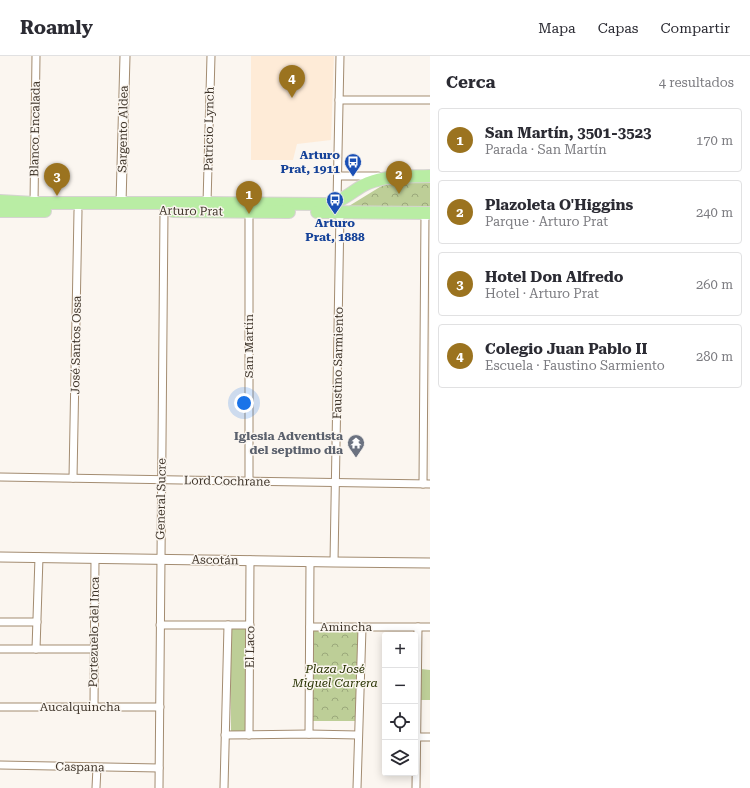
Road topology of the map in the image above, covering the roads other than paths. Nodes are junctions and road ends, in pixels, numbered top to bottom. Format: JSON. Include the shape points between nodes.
{"nodes":[{"id":1,"x":36,"y":56,"type":"edge"},
{"id":2,"x":125,"y":56,"type":"edge"},
{"id":3,"x":210,"y":56,"type":"edge"},
{"id":4,"x":340,"y":56,"type":"edge"},
{"id":5,"x":339,"y":100,"type":"junction"},
{"id":6,"x":430,"y":100,"type":"edge"},
{"id":7,"x":338,"y":176,"type":"junction"},
{"id":8,"x":430,"y":176,"type":"edge"},
{"id":9,"x":392,"y":177,"type":"junction"},
{"id":10,"x":0,"y":201,"type":"edge"},
{"id":11,"x":34,"y":202,"type":"junction"},
{"id":12,"x":121,"y":203,"type":"junction"},
{"id":13,"x":207,"y":203,"type":"junction"},
{"id":14,"x":339,"y":206,"type":"junction"},
{"id":15,"x":0,"y":211,"type":"edge"},
{"id":16,"x":78,"y":211,"type":"junction"},
{"id":17,"x":164,"y":211,"type":"junction"},
{"id":18,"x":249,"y":212,"type":"junction"},
{"id":19,"x":427,"y":213,"type":"edge"},
{"id":20,"x":0,"y":477,"type":"edge"},
{"id":21,"x":73,"y":478,"type":"junction"},
{"id":22,"x":162,"y":480,"type":"junction"},
{"id":23,"x":249,"y":481,"type":"junction"},
{"id":24,"x":336,"y":482,"type":"junction"},
{"id":25,"x":426,"y":484,"type":"edge"},
{"id":26,"x":0,"y":557,"type":"edge"},
{"id":27,"x":39,"y":557,"type":"junction"},
{"id":28,"x":95,"y":558,"type":"junction"},
{"id":29,"x":161,"y":559,"type":"junction"},
{"id":30,"x":250,"y":560,"type":"junction"},
{"id":31,"x":310,"y":561,"type":"junction"},
{"id":32,"x":334,"y":562,"type":"junction"},
{"id":33,"x":430,"y":563,"type":"edge"},
{"id":34,"x":0,"y":622,"type":"edge"},
{"id":35,"x":37,"y":622,"type":"junction"},
{"id":36,"x":160,"y":625,"type":"junction"},
{"id":37,"x":228,"y":625,"type":"junction"},
{"id":38,"x":250,"y":625,"type":"junction"},
{"id":39,"x":418,"y":627,"type":"junction"},
{"id":40,"x":310,"y":628,"type":"junction"},
{"id":41,"x":362,"y":628,"type":"junction"},
{"id":42,"x":430,"y":628,"type":"edge"},
{"id":43,"x":0,"y":649,"type":"edge"},
{"id":44,"x":36,"y":649,"type":"junction"},
{"id":45,"x":94,"y":649,"type":"junction"},
{"id":46,"x":417,"y":704,"type":"edge"},
{"id":47,"x":0,"y":707,"type":"edge"},
{"id":48,"x":94,"y":707,"type":"junction"},
{"id":49,"x":160,"y":707,"type":"junction"},
{"id":50,"x":309,"y":734,"type":"junction"},
{"id":51,"x":225,"y":735,"type":"junction"},
{"id":52,"x":249,"y":735,"type":"junction"},
{"id":53,"x":358,"y":735,"type":"junction"},
{"id":54,"x":418,"y":737,"type":"edge"},
{"id":55,"x":430,"y":737,"type":"edge"},
{"id":56,"x":417,"y":740,"type":"edge"},
{"id":57,"x":0,"y":765,"type":"edge"},
{"id":58,"x":97,"y":767,"type":"junction"},
{"id":59,"x":159,"y":768,"type":"junction"},
{"id":60,"x":96,"y":788,"type":"edge"},
{"id":61,"x":159,"y":788,"type":"edge"},
{"id":62,"x":224,"y":788,"type":"edge"},
{"id":63,"x":357,"y":788,"type":"edge"},
{"id":64,"x":416,"y":788,"type":"edge"}],
"edges":[{"from":1,"to":11,"type":"street","name":"Blanco Encalada"},
{"from":2,"to":12,"type":"street","name":"Sargento Aldea"},
{"from":3,"to":13,"type":"street","name":"Patricio Lynch"},
{"from":4,"to":5,"type":"street","name":"Faustino Sarmiento"},
{"from":5,"to":6,"type":"street"},
{"from":5,"to":7,"type":"street","name":"Faustino Sarmiento"},
{"from":7,"to":9,"type":"street","name":"Arturo Prat"},
{"from":7,"to":14,"type":"street","name":"Faustino Sarmiento"},
{"from":8,"to":9,"type":"main road","name":"Arturo Prat"},
{"from":9,"to":14,"type":"main road","name":"Arturo Prat","via":[[368,183],[357,189]]},
{"from":10,"to":11,"type":"main road","name":"Arturo Prat"},
{"from":11,"to":12,"type":"main road","name":"Arturo Prat"},
{"from":12,"to":13,"type":"main road","name":"Arturo Prat"},
{"from":13,"to":14,"type":"main road","name":"Arturo Prat"},
{"from":14,"to":18,"type":"main road","name":"Arturo Prat"},
{"from":14,"to":19,"type":"main road","name":"Arturo Prat"},
{"from":14,"to":24,"type":"street","name":"Faustino Sarmiento"},
{"from":15,"to":16,"type":"main road","name":"Arturo Prat"},
{"from":16,"to":17,"type":"main road","name":"Arturo Prat"},
{"from":16,"to":21,"type":"street","name":"José Santos Ossa"},
{"from":17,"to":18,"type":"main road","name":"Arturo Prat"},
{"from":17,"to":22,"type":"street","name":"General Sucre"},
{"from":18,"to":23,"type":"street","name":"San Martín"},
{"from":19,"to":25,"type":"street"},
{"from":20,"to":21,"type":"street","name":"Lord Cochrane"},
{"from":21,"to":22,"type":"street","name":"Lord Cochrane"},
{"from":22,"to":23,"type":"street","name":"Lord Cochrane"},
{"from":22,"to":29,"type":"street","name":"General Sucre"},
{"from":23,"to":24,"type":"street","name":"Lord Cochrane"},
{"from":24,"to":25,"type":"street","name":"Lord Cochrane"},
{"from":24,"to":32,"type":"street","name":"Faustino Sarmiento"},
{"from":26,"to":27,"type":"street","name":"Ascotán"},
{"from":27,"to":28,"type":"street","name":"Ascotán"},
{"from":27,"to":35,"type":"street"},
{"from":28,"to":29,"type":"street","name":"Ascotán"},
{"from":28,"to":45,"type":"street","name":"Portezuelo del Inca"},
{"from":29,"to":30,"type":"street","name":"Ascotán"},
{"from":29,"to":36,"type":"street","name":"General Sucre"},
{"from":30,"to":31,"type":"street","name":"Ascotán"},
{"from":30,"to":38,"type":"street","name":"El Laco"},
{"from":31,"to":32,"type":"street","name":"Ascotán"},
{"from":31,"to":40,"type":"street"},
{"from":32,"to":33,"type":"street","name":"Ascotán"},
{"from":34,"to":35,"type":"street"},
{"from":35,"to":44,"type":"street"},
{"from":36,"to":37,"type":"street"},
{"from":36,"to":49,"type":"street","name":"General Sucre"},
{"from":37,"to":38,"type":"street"},
{"from":37,"to":51,"type":"street","name":"El Laco"},
{"from":38,"to":52,"type":"street","name":"El Laco"},
{"from":39,"to":41,"type":"street","name":"Amincha"},
{"from":39,"to":42,"type":"street","name":"Amincha"},
{"from":39,"to":46,"type":"street"},
{"from":40,"to":41,"type":"street","name":"Amincha"},
{"from":40,"to":50,"type":"street"},
{"from":41,"to":53,"type":"street"},
{"from":43,"to":44,"type":"street"},
{"from":44,"to":45,"type":"street"},
{"from":45,"to":48,"type":"street","name":"Portezuelo del Inca"},
{"from":47,"to":48,"type":"street","name":"Aucalquincha"},
{"from":48,"to":49,"type":"street","name":"Aucalquincha"},
{"from":49,"to":59,"type":"street","name":"General Sucre"},
{"from":50,"to":52,"type":"street"},
{"from":50,"to":53,"type":"street"},
{"from":51,"to":52,"type":"street"},
{"from":51,"to":62,"type":"street","name":"El Laco"},
{"from":53,"to":63,"type":"street"},
{"from":54,"to":55,"type":"street"},
{"from":56,"to":64,"type":"street"},
{"from":57,"to":58,"type":"street","name":"Caspana"},
{"from":58,"to":59,"type":"street","name":"Caspana"},
{"from":58,"to":60,"type":"street"},
{"from":59,"to":61,"type":"street","name":"General Sucre"}]}
